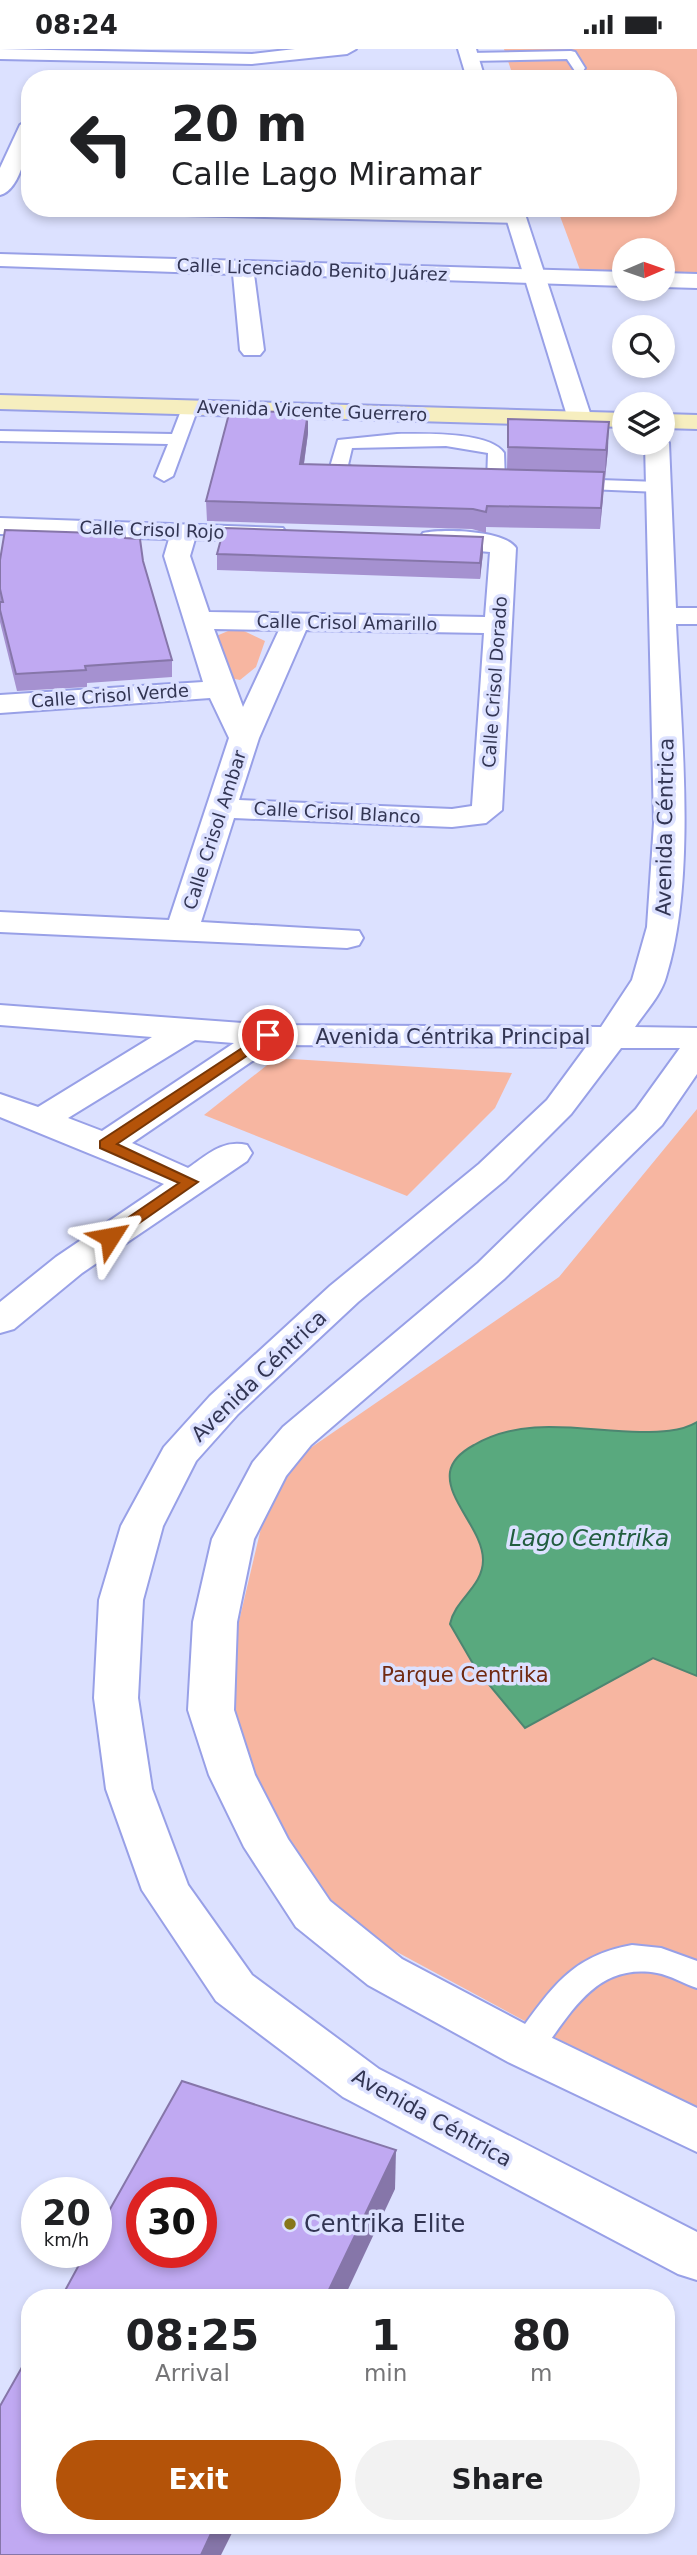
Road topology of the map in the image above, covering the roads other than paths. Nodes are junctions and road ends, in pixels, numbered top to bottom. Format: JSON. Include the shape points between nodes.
{"nodes":[{"id":1,"x":347,"y":49,"type":"edge"},
{"id":2,"x":65,"y":52,"type":"edge"},
{"id":3,"x":0,"y":54,"type":"edge"},
{"id":4,"x":471,"y":63,"type":"edge"},
{"id":5,"x":56,"y":70,"type":"edge"},
{"id":6,"x":16,"y":150,"type":"edge"},
{"id":7,"x":0,"y":188,"type":"edge"},
{"id":8,"x":516,"y":217,"type":"edge"},
{"id":9,"x":0,"y":260,"type":"edge"},
{"id":10,"x":243,"y":269,"type":"junction"},
{"id":11,"x":535,"y":276,"type":"junction"},
{"id":12,"x":612,"y":278,"type":"edge"},
{"id":13,"x":676,"y":280,"type":"edge"},
{"id":14,"x":697,"y":281,"type":"edge"},
{"id":15,"x":252,"y":350,"type":"dead end"},
{"id":16,"x":0,"y":402,"type":"edge"},
{"id":17,"x":190,"y":408,"type":"junction"},
{"id":18,"x":351,"y":412,"type":"junction"},
{"id":19,"x":580,"y":418,"type":"junction"},
{"id":20,"x":612,"y":419,"type":"edge"},
{"id":21,"x":675,"y":421,"type":"edge"},
{"id":22,"x":697,"y":422,"type":"edge"},
{"id":23,"x":0,"y":436,"type":"edge"},
{"id":24,"x":178,"y":439,"type":"junction"},
{"id":25,"x":387,"y":439,"type":"junction"},
{"id":26,"x":658,"y":455,"type":"edge"},
{"id":27,"x":164,"y":476,"type":"dead end"},
{"id":28,"x":390,"y":478,"type":"edge"},
{"id":29,"x":496,"y":482,"type":"edge"},
{"id":30,"x":551,"y":483,"type":"edge"},
{"id":31,"x":659,"y":487,"type":"junction"},
{"id":32,"x":0,"y":526,"type":"edge"},
{"id":33,"x":184,"y":531,"type":"junction"},
{"id":34,"x":293,"y":535,"type":"edge"},
{"id":35,"x":404,"y":538,"type":"edge"},
{"id":36,"x":664,"y":615,"type":"junction"},
{"id":37,"x":697,"y":616,"type":"edge"},
{"id":38,"x":196,"y":620,"type":"junction"},
{"id":39,"x":296,"y":622,"type":"junction"},
{"id":40,"x":498,"y":625,"type":"junction"},
{"id":41,"x":219,"y":689,"type":"junction"},
{"id":42,"x":0,"y":703,"type":"edge"},
{"id":43,"x":244,"y":738,"type":"junction"},
{"id":44,"x":222,"y":808,"type":"junction"},
{"id":45,"x":452,"y":818,"type":"joint"},
{"id":46,"x":0,"y":922,"type":"edge"},
{"id":47,"x":182,"y":931,"type":"junction"},
{"id":48,"x":347,"y":938,"type":"dead end"},
{"id":49,"x":0,"y":1015,"type":"edge"},
{"id":50,"x":187,"y":1030,"type":"junction"},
{"id":51,"x":268,"y":1035,"type":"junction"},
{"id":52,"x":612,"y":1037,"type":"junction"},
{"id":53,"x":697,"y":1038,"type":"edge"},
{"id":54,"x":697,"y":1049,"type":"edge"},
{"id":55,"x":0,"y":1105,"type":"edge"},
{"id":56,"x":41,"y":1120,"type":"junction"},
{"id":57,"x":106,"y":1145,"type":"junction"},
{"id":58,"x":234,"y":1153,"type":"dead end"},
{"id":59,"x":190,"y":1182,"type":"junction"},
{"id":60,"x":0,"y":1321,"type":"edge"},
{"id":61,"x":697,"y":1975,"type":"edge"},
{"id":62,"x":526,"y":2048,"type":"junction"},
{"id":63,"x":697,"y":2131,"type":"edge"},
{"id":64,"x":697,"y":2258,"type":"edge"}],
"edges":[{"from":1,"to":2,"type":"street","via":[[252,59]]},
{"from":2,"to":3,"type":"street"},
{"from":2,"to":5,"type":"street"},
{"from":4,"to":4,"type":"lane","via":[[570,55],[579,68]]},
{"from":6,"to":7,"type":"street"},
{"from":8,"to":11,"type":"street"},
{"from":9,"to":10,"type":"street","name":"Calle Licenciado Benito Juárez"},
{"from":10,"to":11,"type":"street","name":"Calle Licenciado Benito Juárez"},
{"from":10,"to":15,"type":"street"},
{"from":11,"to":12,"type":"street","name":"Calle Licenciado Benito Juárez"},
{"from":11,"to":19,"type":"street"},
{"from":13,"to":14,"type":"street"},
{"from":16,"to":17,"type":"main road","name":"Avenida Vicente Guerrero"},
{"from":17,"to":18,"type":"main road","name":"Avenida Vicente Guerrero"},
{"from":17,"to":24,"type":"lane"},
{"from":18,"to":19,"type":"main road","name":"Avenida Vicente Guerrero"},
{"from":18,"to":25,"type":"lane","via":[[348,425],[353,431]]},
{"from":19,"to":20,"type":"main road","name":"Avenida Vicente Guerrero"},
{"from":21,"to":22,"type":"main road"},
{"from":23,"to":24,"type":"lane"},
{"from":24,"to":27,"type":"lane"},
{"from":25,"to":28,"type":"lane","via":[[344,445],[338,461],[339,467],[353,475]]},
{"from":25,"to":29,"type":"lane","via":[[488,447],[497,454]]},
{"from":26,"to":31,"type":"street","name":"Avenida Céntrica"},
{"from":30,"to":31,"type":"lane"},
{"from":31,"to":36,"type":"street","name":"Avenida Céntrica"},
{"from":32,"to":33,"type":"street","name":"Calle Crisol Rojo"},
{"from":33,"to":34,"type":"street","name":"Calle Crisol Rojo"},
{"from":33,"to":38,"type":"street","name":"Calle Crisol Ambar","via":[[177,556]]},
{"from":35,"to":40,"type":"street","name":"Calle Crisol Dorado","via":[[472,540],[503,548]]},
{"from":36,"to":37,"type":"street"},
{"from":36,"to":52,"type":"street","name":"Avenida Céntrica","via":[[669,823],[663,926],[649,980]]},
{"from":38,"to":39,"type":"street","name":"Calle Crisol Amarillo"},
{"from":38,"to":41,"type":"street","name":"Calle Crisol Ambar"},
{"from":39,"to":40,"type":"street","name":"Calle Crisol Amarillo"},
{"from":39,"to":43,"type":"street"},
{"from":40,"to":45,"type":"street","name":"Calle Crisol Dorado","via":[[487,810],[475,817]]},
{"from":41,"to":42,"type":"street","name":"Calle Crisol Verde"},
{"from":41,"to":43,"type":"street","name":"Calle Crisol Ambar"},
{"from":43,"to":44,"type":"street","name":"Calle Crisol Ambar"},
{"from":44,"to":45,"type":"street","name":"Calle Crisol Blanco"},
{"from":44,"to":47,"type":"street","name":"Calle Crisol Ambar"},
{"from":46,"to":47,"type":"street"},
{"from":47,"to":48,"type":"street"},
{"from":49,"to":50,"type":"street","name":"Avenida Céntrika Principal"},
{"from":50,"to":51,"type":"street","name":"Avenida Céntrika Principal"},
{"from":50,"to":56,"type":"street"},
{"from":51,"to":52,"type":"street","name":"Avenida Céntrika Principal"},
{"from":51,"to":57,"type":"street"},
{"from":52,"to":53,"type":"street","name":"Avenida Céntrika Principal"},
{"from":52,"to":64,"type":"street","name":"Avenida Céntrica","via":[[559,1107],[521,1145],[344,1294],[223,1405],[178,1456],[142,1526],[121,1600],[116,1698],[129,1789],[166,1890],[234,1988],[361,2083]]},
{"from":54,"to":62,"type":"street","via":[[649,1117],[511,1252],[297,1436],[268,1471],[233,1539],[215,1622],[211,1710],[232,1775],[268,1847],[313,1914],[385,1972]]},
{"from":55,"to":56,"type":"street"},
{"from":56,"to":57,"type":"street"},
{"from":57,"to":59,"type":"street"},
{"from":58,"to":59,"type":"street"},
{"from":59,"to":60,"type":"street","via":[[69,1265]]},
{"from":61,"to":62,"type":"lane","via":[[658,1960],[608,1961],[586,1971]]},
{"from":62,"to":63,"type":"street"}]}
